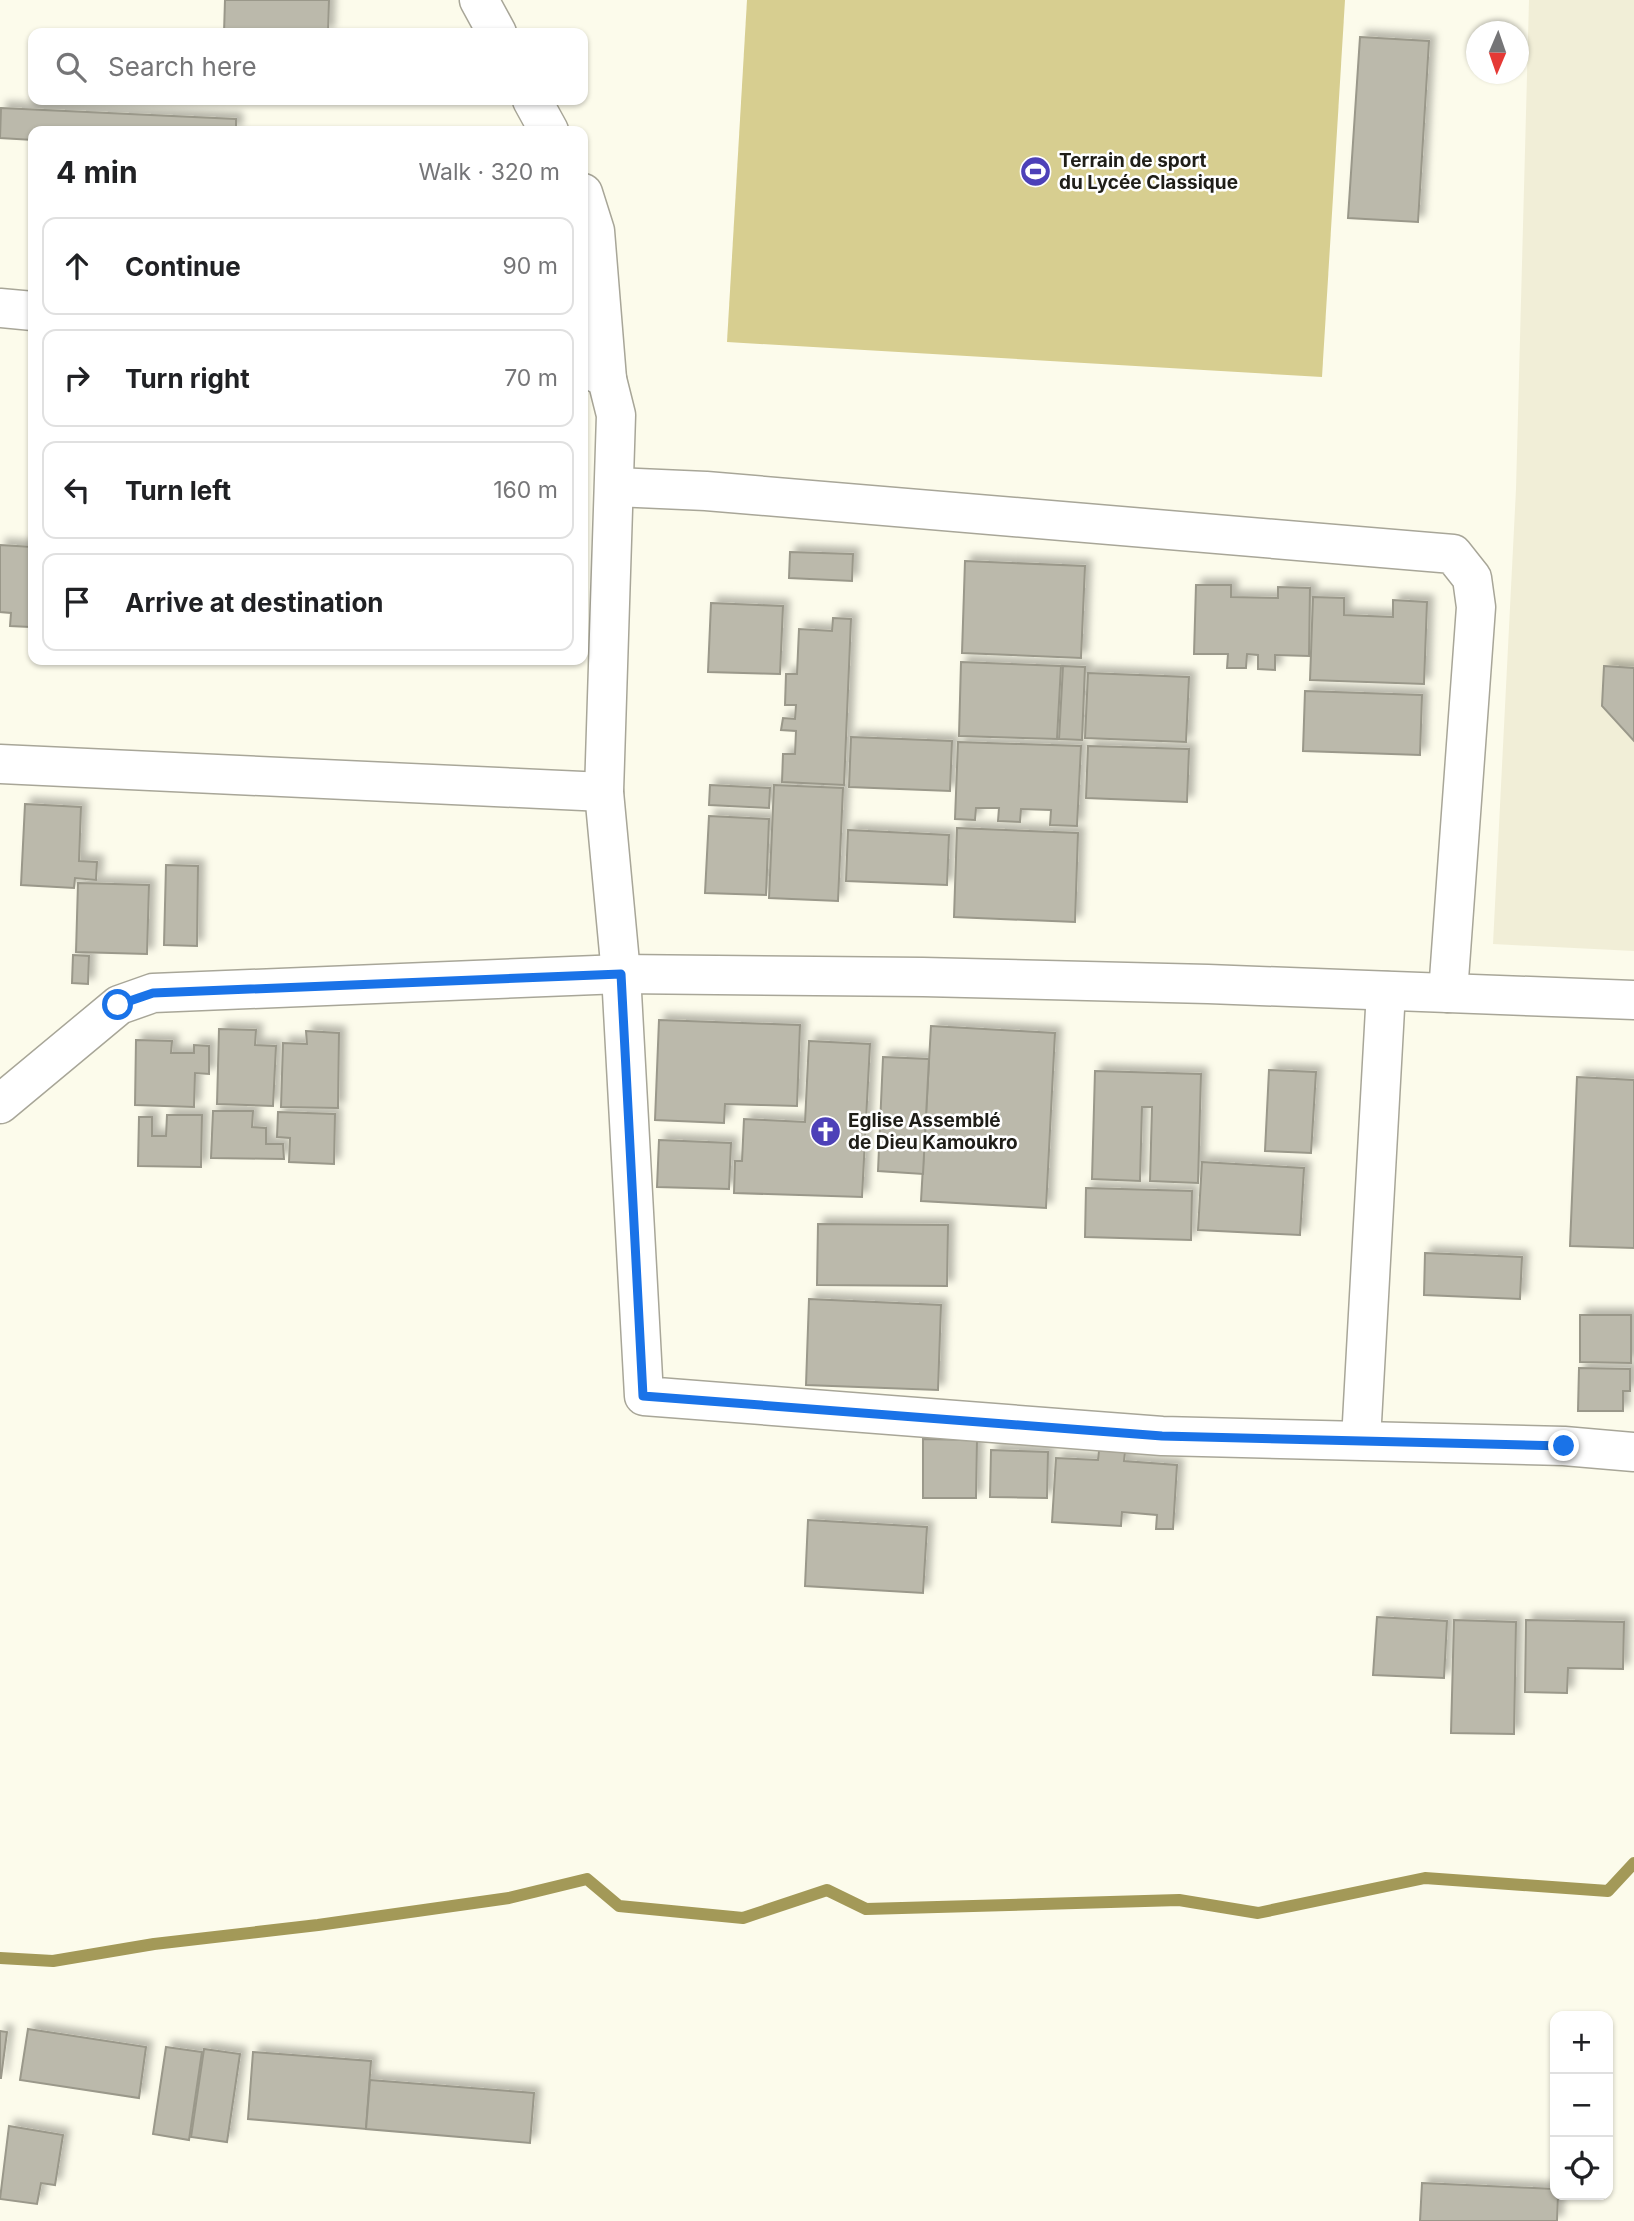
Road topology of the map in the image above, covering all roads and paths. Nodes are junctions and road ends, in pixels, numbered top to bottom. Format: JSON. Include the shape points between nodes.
{"nodes":[{"id":1,"x":479,"y":0,"type":"edge"},
{"id":2,"x":494,"y":28,"type":"edge"},
{"id":3,"x":535,"y":105,"type":"edge"},
{"id":4,"x":546,"y":126,"type":"edge"},
{"id":5,"x":588,"y":209,"type":"edge"},
{"id":6,"x":0,"y":308,"type":"edge"},
{"id":7,"x":28,"y":311,"type":"edge"},
{"id":8,"x":595,"y":372,"type":"edge"},
{"id":9,"x":615,"y":487,"type":"junction"},
{"id":10,"x":0,"y":764,"type":"edge"},
{"id":11,"x":604,"y":792,"type":"junction"},
{"id":12,"x":621,"y":974,"type":"junction"},
{"id":13,"x":1386,"y":991,"type":"junction"},
{"id":14,"x":1448,"y":993,"type":"junction"},
{"id":15,"x":1634,"y":1000,"type":"edge"},
{"id":16,"x":0,"y":1104,"type":"edge"},
{"id":17,"x":1361,"y":1440,"type":"junction"},
{"id":18,"x":1634,"y":1452,"type":"edge"}],
"edges":[{"from":1,"to":2,"type":"street"},
{"from":3,"to":4,"type":"street"},
{"from":5,"to":8,"type":"street","via":[[595,231]]},
{"from":6,"to":7,"type":"street"},
{"from":8,"to":9,"type":"street","via":[[616,415]]},
{"from":9,"to":11,"type":"street"},
{"from":9,"to":14,"type":"street","via":[[1453,554],[1472,578],[1476,607]]},
{"from":10,"to":11,"type":"street"},
{"from":11,"to":12,"type":"street"},
{"from":12,"to":13,"type":"street","via":[[923,977]]},
{"from":12,"to":16,"type":"street","via":[[153,993],[118,1005]]},
{"from":12,"to":17,"type":"street","via":[[643,1396],[1162,1436]]},
{"from":13,"to":14,"type":"street"},
{"from":13,"to":17,"type":"street"},
{"from":14,"to":15,"type":"street"},
{"from":17,"to":18,"type":"street"}]}
